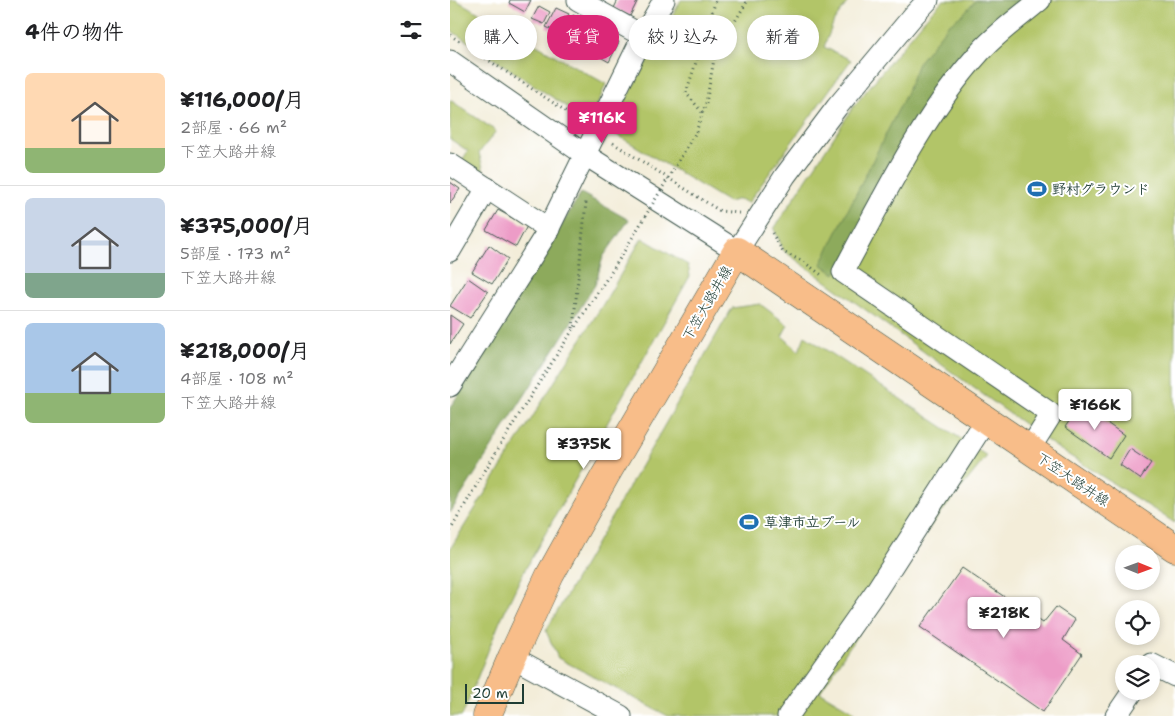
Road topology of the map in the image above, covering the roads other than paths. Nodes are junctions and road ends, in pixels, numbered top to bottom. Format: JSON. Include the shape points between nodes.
{"nodes":[{"id":1,"x":578,"y":0,"type":"edge"},
{"id":2,"x":664,"y":0,"type":"edge"},
{"id":3,"x":928,"y":0,"type":"edge"},
{"id":4,"x":1040,"y":0,"type":"edge"},
{"id":5,"x":655,"y":15,"type":"edge"},
{"id":6,"x":629,"y":29,"type":"edge"},
{"id":7,"x":630,"y":60,"type":"edge"},
{"id":8,"x":450,"y":61,"type":"edge"},
{"id":9,"x":584,"y":154,"type":"junction"},
{"id":10,"x":450,"y":164,"type":"edge"},
{"id":11,"x":487,"y":188,"type":"junction"},
{"id":12,"x":549,"y":229,"type":"junction"},
{"id":13,"x":450,"y":251,"type":"edge"},
{"id":14,"x":737,"y":251,"type":"junction"},
{"id":15,"x":450,"y":386,"type":"edge"},
{"id":16,"x":986,"y":420,"type":"junction"},
{"id":17,"x":1029,"y":450,"type":"junction"},
{"id":18,"x":1175,"y":548,"type":"edge"},
{"id":19,"x":512,"y":657,"type":"junction"},
{"id":20,"x":1160,"y":668,"type":"edge"},
{"id":21,"x":1175,"y":676,"type":"edge"},
{"id":22,"x":1126,"y":700,"type":"edge"},
{"id":23,"x":487,"y":716,"type":"edge"},
{"id":24,"x":621,"y":716,"type":"edge"},
{"id":25,"x":788,"y":716,"type":"edge"},
{"id":26,"x":1116,"y":716,"type":"edge"}],
"edges":[{"from":1,"to":6,"type":"street"},
{"from":2,"to":5,"type":"street"},
{"from":3,"to":14,"type":"street","via":[[837,107],[785,176]]},
{"from":4,"to":17,"type":"street","via":[[981,50],[958,78],[891,183],[843,272],[1050,413],[1052,415]]},
{"from":7,"to":9,"type":"street"},
{"from":8,"to":9,"type":"street"},
{"from":9,"to":12,"type":"street"},
{"from":9,"to":14,"type":"street"},
{"from":10,"to":11,"type":"street"},
{"from":11,"to":12,"type":"street"},
{"from":11,"to":13,"type":"street"},
{"from":12,"to":15,"type":"street"},
{"from":14,"to":16,"type":"main road","name":"下笠大路井線"},
{"from":14,"to":19,"type":"main road","name":"下笠大路井線","via":[[559,558]]},
{"from":16,"to":17,"type":"main road","name":"下笠大路井線"},
{"from":16,"to":25,"type":"street","via":[[876,591]]},
{"from":17,"to":18,"type":"main road","name":"下笠大路井線"},
{"from":19,"to":23,"type":"main road","name":"下笠大路井線"},
{"from":19,"to":24,"type":"street"},
{"from":20,"to":21,"type":"street"},
{"from":22,"to":26,"type":"street"}]}
